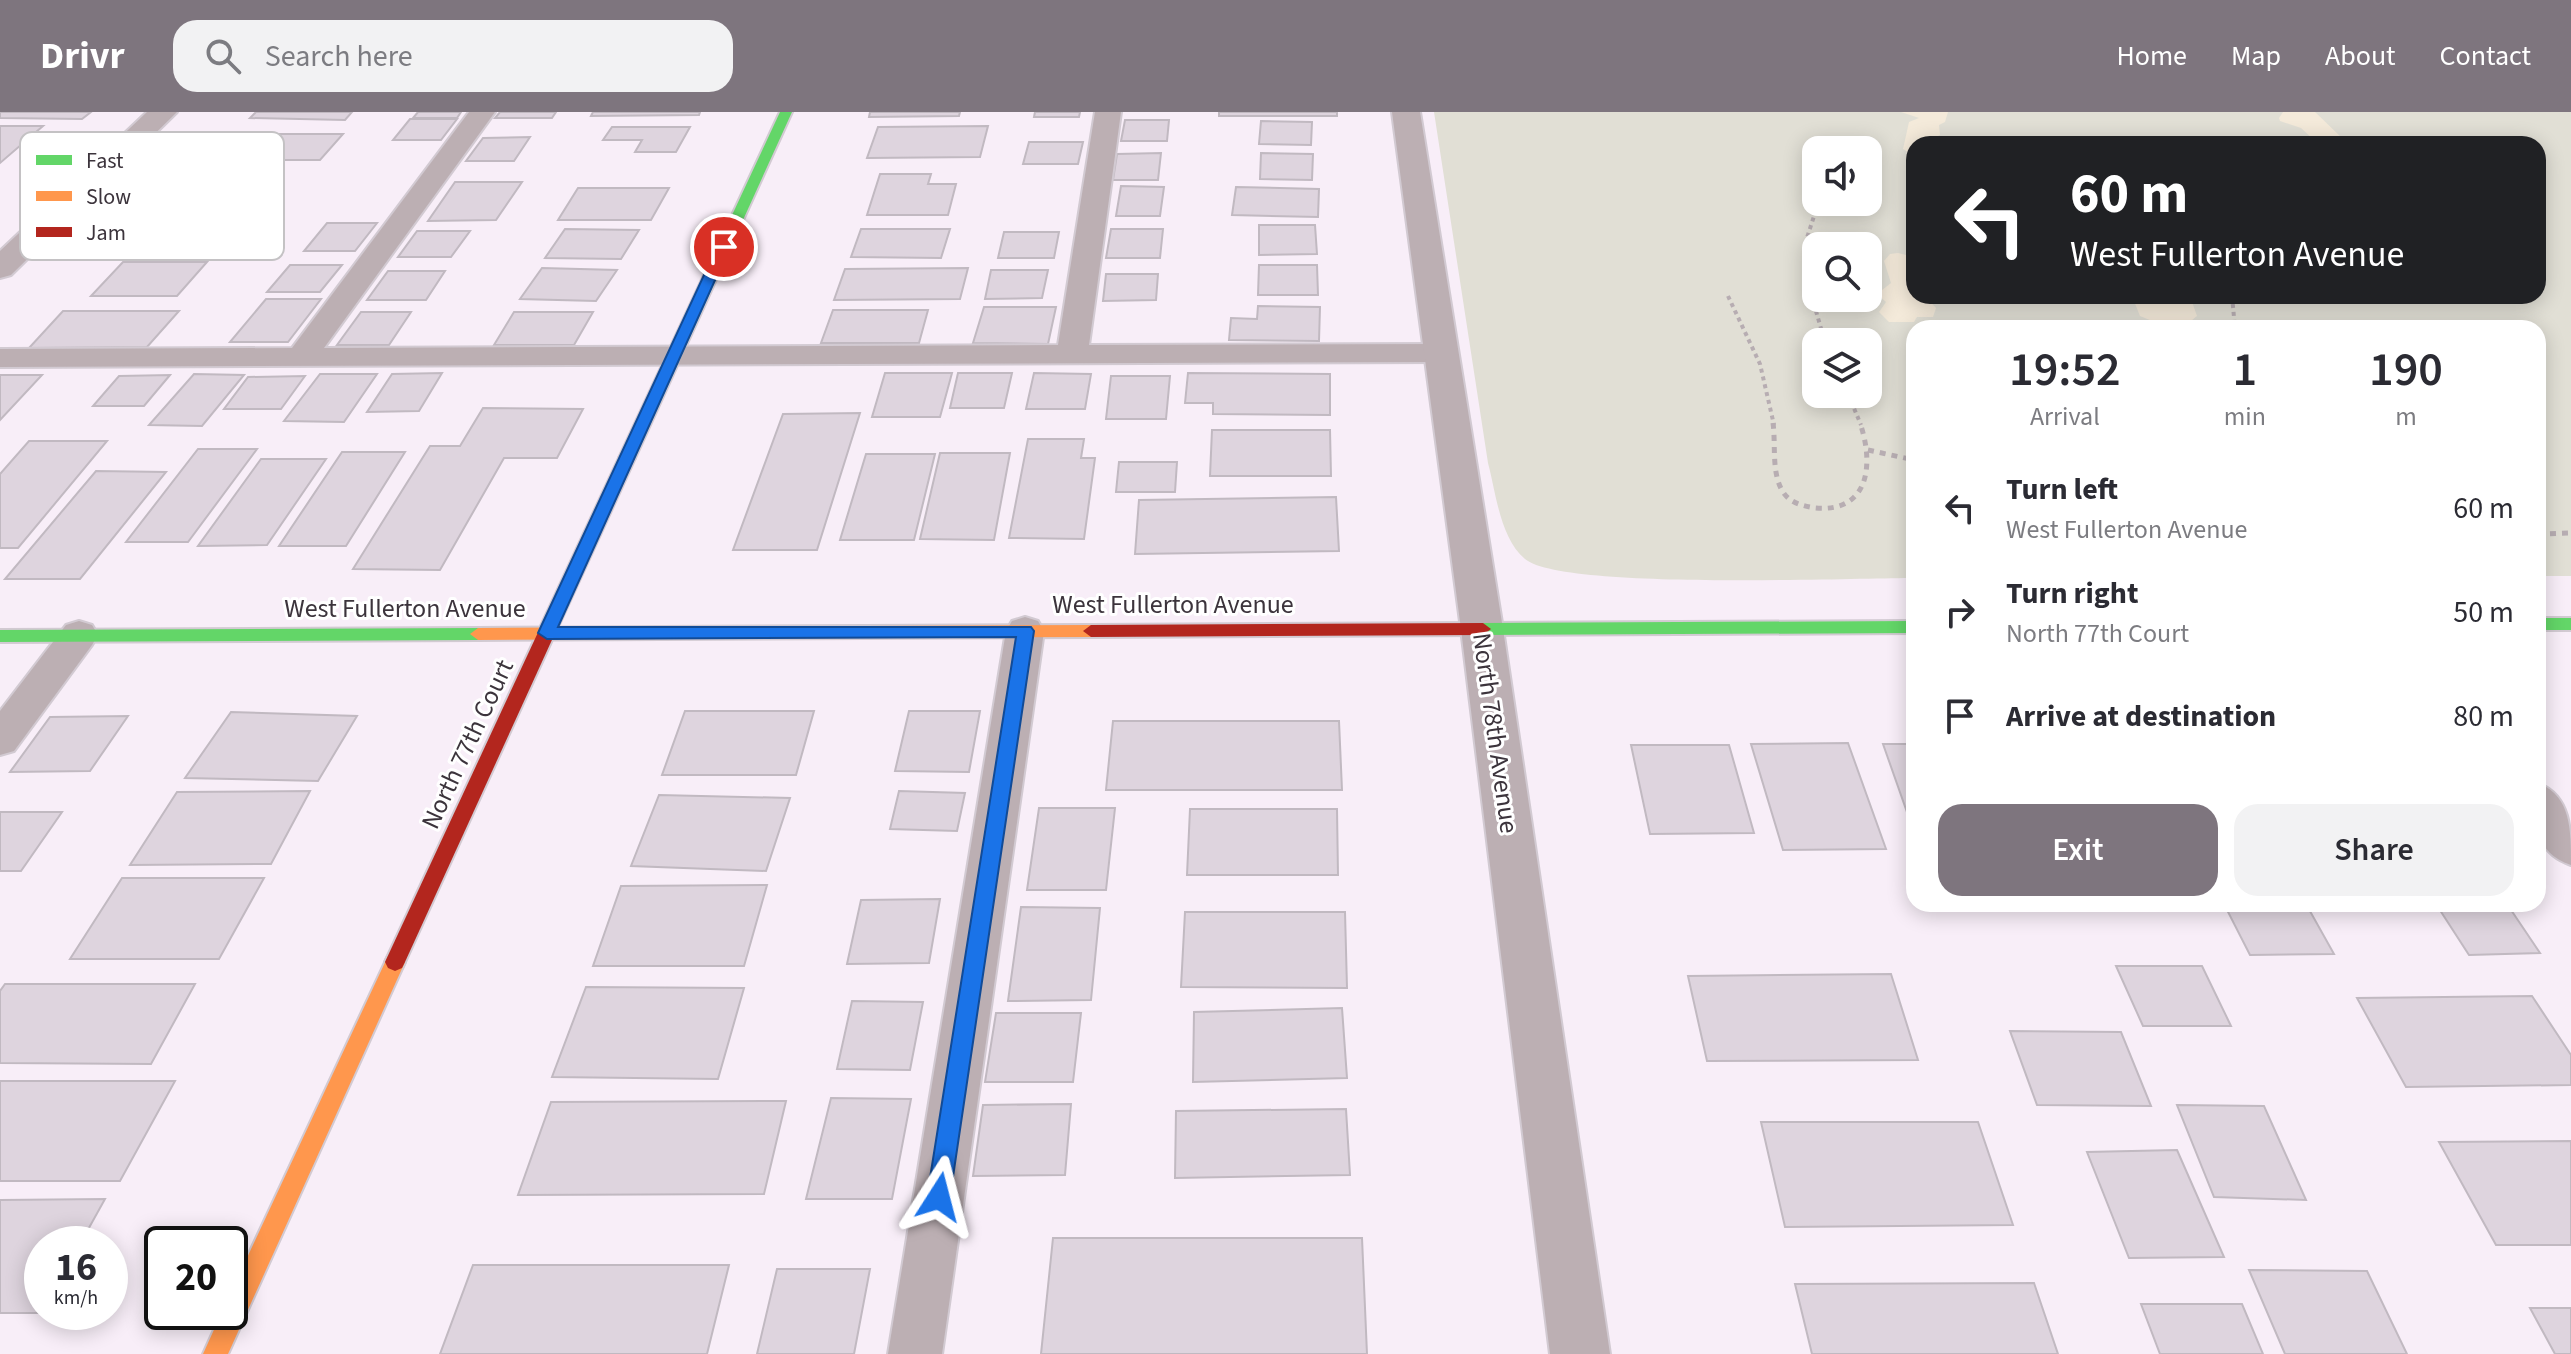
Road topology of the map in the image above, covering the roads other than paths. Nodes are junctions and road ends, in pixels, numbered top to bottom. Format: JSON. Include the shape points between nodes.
{"nodes":[{"id":1,"x":163,"y":112,"type":"edge"},
{"id":2,"x":482,"y":112,"type":"edge"},
{"id":3,"x":786,"y":112,"type":"edge"},
{"id":4,"x":1108,"y":112,"type":"edge"},
{"id":5,"x":1406,"y":112,"type":"edge"},
{"id":6,"x":142,"y":132,"type":"edge"},
{"id":7,"x":20,"y":249,"type":"edge"},
{"id":8,"x":0,"y":268,"type":"edge"},
{"id":9,"x":1072,"y":353,"type":"junction"},
{"id":10,"x":1442,"y":353,"type":"junction"},
{"id":11,"x":674,"y":355,"type":"junction"},
{"id":12,"x":301,"y":357,"type":"junction"},
{"id":13,"x":0,"y":358,"type":"edge"},
{"id":14,"x":2546,"y":624,"type":"edge"},
{"id":15,"x":2571,"y":624,"type":"edge"},
{"id":16,"x":1906,"y":627,"type":"edge"},
{"id":17,"x":1482,"y":629,"type":"junction"},
{"id":18,"x":1025,"y":631,"type":"junction"},
{"id":19,"x":547,"y":633,"type":"junction"},
{"id":20,"x":79,"y":635,"type":"junction"},
{"id":21,"x":0,"y":636,"type":"edge"},
{"id":22,"x":0,"y":740,"type":"edge"},
{"id":23,"x":2546,"y":812,"type":"edge"},
{"id":24,"x":2571,"y":846,"type":"edge"},
{"id":25,"x":215,"y":1354,"type":"edge"},
{"id":26,"x":915,"y":1354,"type":"edge"},
{"id":27,"x":1580,"y":1354,"type":"edge"}],
"edges":[{"from":1,"to":6,"type":"street"},
{"from":2,"to":12,"type":"lane"},
{"from":3,"to":11,"type":"street","name":"North 77th Court"},
{"from":4,"to":9,"type":"lane"},
{"from":5,"to":10,"type":"street","name":"North 78th Avenue"},
{"from":7,"to":8,"type":"street"},
{"from":9,"to":10,"type":"lane"},
{"from":9,"to":11,"type":"lane"},
{"from":10,"to":17,"type":"street","name":"North 78th Avenue"},
{"from":11,"to":12,"type":"lane"},
{"from":11,"to":19,"type":"street","name":"North 77th Court"},
{"from":12,"to":13,"type":"lane"},
{"from":14,"to":15,"type":"street"},
{"from":16,"to":17,"type":"street","name":"West Fullerton Avenue"},
{"from":17,"to":18,"type":"street","name":"West Fullerton Avenue"},
{"from":17,"to":27,"type":"street","name":"North 78th Avenue"},
{"from":18,"to":19,"type":"street","name":"West Fullerton Avenue"},
{"from":18,"to":26,"type":"lane"},
{"from":19,"to":20,"type":"street","name":"West Fullerton Avenue"},
{"from":19,"to":25,"type":"street","name":"North 77th Court"},
{"from":20,"to":21,"type":"street","name":"West Fullerton Avenue"},
{"from":20,"to":22,"type":"lane"},
{"from":23,"to":24,"type":"street"}]}
